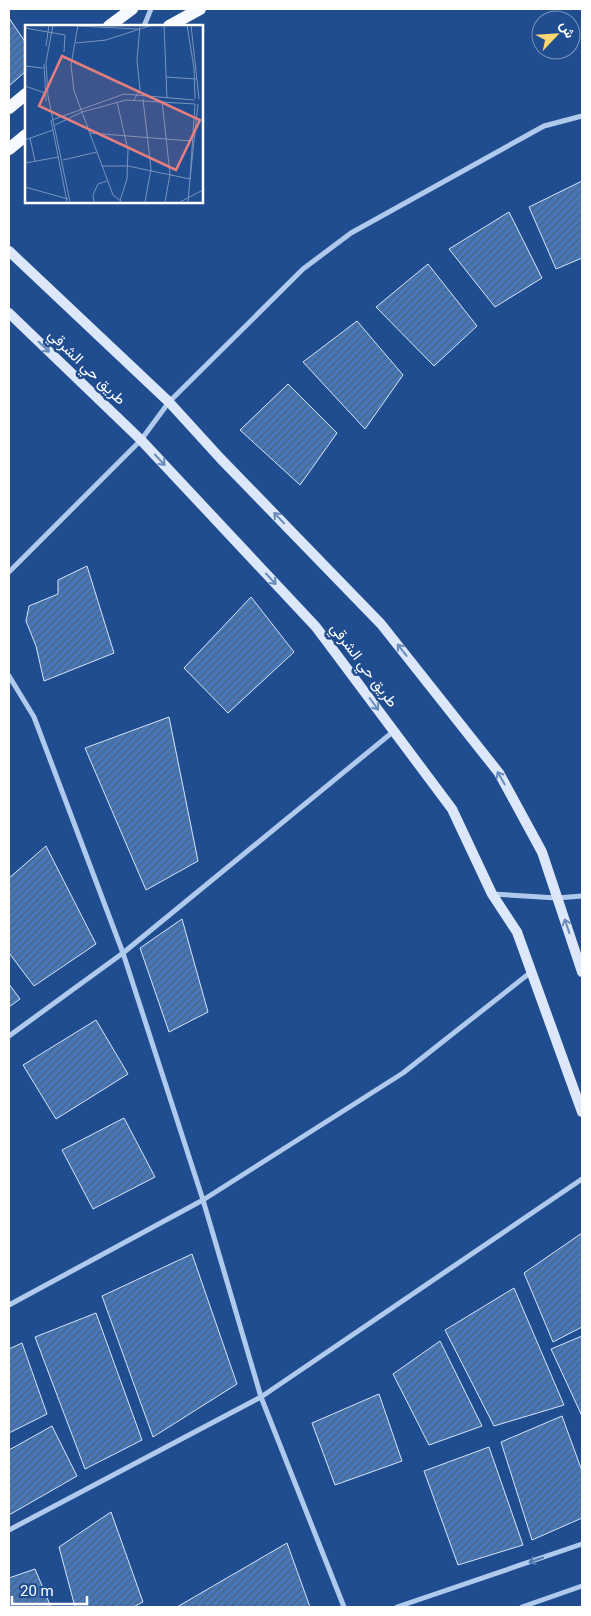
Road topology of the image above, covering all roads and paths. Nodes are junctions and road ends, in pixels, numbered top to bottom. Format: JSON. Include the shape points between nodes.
{"nodes":[{"id":1,"x":132,"y":9,"type":"edge"},
{"id":2,"x":151,"y":9,"type":"edge"},
{"id":3,"x":200,"y":9,"type":"edge"},
{"id":4,"x":110,"y":25,"type":"edge"},
{"id":5,"x":144,"y":25,"type":"edge"},
{"id":6,"x":171,"y":25,"type":"edge"},
{"id":7,"x":25,"y":95,"type":"edge"},
{"id":8,"x":9,"y":108,"type":"edge"},
{"id":9,"x":582,"y":116,"type":"edge"},
{"id":10,"x":25,"y":136,"type":"edge"},
{"id":11,"x":9,"y":149,"type":"edge"},
{"id":12,"x":9,"y":252,"type":"edge"},
{"id":13,"x":9,"y":313,"type":"edge"},
{"id":14,"x":169,"y":402,"type":"junction"},
{"id":15,"x":141,"y":440,"type":"junction"},
{"id":16,"x":9,"y":572,"type":"edge"},
{"id":17,"x":9,"y":676,"type":"edge"},
{"id":18,"x":394,"y":731,"type":"junction"},
{"id":19,"x":492,"y":894,"type":"junction"},
{"id":20,"x":582,"y":896,"type":"edge"},
{"id":21,"x":558,"y":898,"type":"junction"},
{"id":22,"x":123,"y":953,"type":"junction"},
{"id":23,"x":531,"y":972,"type":"junction"},
{"id":24,"x":582,"y":972,"type":"edge"},
{"id":25,"x":9,"y":1036,"type":"edge"},
{"id":26,"x":582,"y":1112,"type":"edge"},
{"id":27,"x":582,"y":1179,"type":"edge"},
{"id":28,"x":203,"y":1200,"type":"junction"},
{"id":29,"x":9,"y":1304,"type":"edge"},
{"id":30,"x":261,"y":1397,"type":"junction"},
{"id":31,"x":9,"y":1530,"type":"edge"},
{"id":32,"x":582,"y":1544,"type":"edge"},
{"id":33,"x":582,"y":1586,"type":"edge"},
{"id":34,"x":344,"y":1607,"type":"edge"},
{"id":35,"x":397,"y":1607,"type":"edge"},
{"id":36,"x":522,"y":1607,"type":"edge"}],
"edges":[{"from":1,"to":4,"type":"main road"},
{"from":2,"to":5,"type":"street"},
{"from":3,"to":6,"type":"main road"},
{"from":7,"to":8,"type":"main road"},
{"from":9,"to":14,"type":"street","via":[[544,126],[351,233],[303,269]]},
{"from":10,"to":11,"type":"main road"},
{"from":12,"to":14,"type":"street"},
{"from":13,"to":15,"type":"street","name":"طريق حي الشرقي","one_way":true},
{"from":14,"to":15,"type":"street"},
{"from":21,"to":14,"type":"street","one_way":true,"via":[[542,852],[499,773],[382,624]]},
{"from":15,"to":16,"type":"street"},
{"from":15,"to":18,"type":"street","name":"طريق حي الشرقي","one_way":true,"via":[[316,627]]},
{"from":17,"to":22,"type":"street","via":[[34,717]]},
{"from":18,"to":19,"type":"street","name":"طريق حي الشرقي","via":[[452,809]]},
{"from":18,"to":22,"type":"street"},
{"from":19,"to":21,"type":"street"},
{"from":19,"to":23,"type":"street","name":"طريق حي الشرقي","via":[[517,932]]},
{"from":20,"to":21,"type":"street"},
{"from":24,"to":21,"type":"street","one_way":true},
{"from":22,"to":25,"type":"street"},
{"from":22,"to":28,"type":"street"},
{"from":23,"to":26,"type":"street","name":"طريق حي الشرقي"},
{"from":23,"to":28,"type":"street","via":[[403,1073]]},
{"from":27,"to":30,"type":"street"},
{"from":28,"to":29,"type":"street"},
{"from":28,"to":30,"type":"street"},
{"from":30,"to":31,"type":"street"},
{"from":30,"to":34,"type":"street"},
{"from":32,"to":35,"type":"street","one_way":true},
{"from":33,"to":36,"type":"street"}]}
